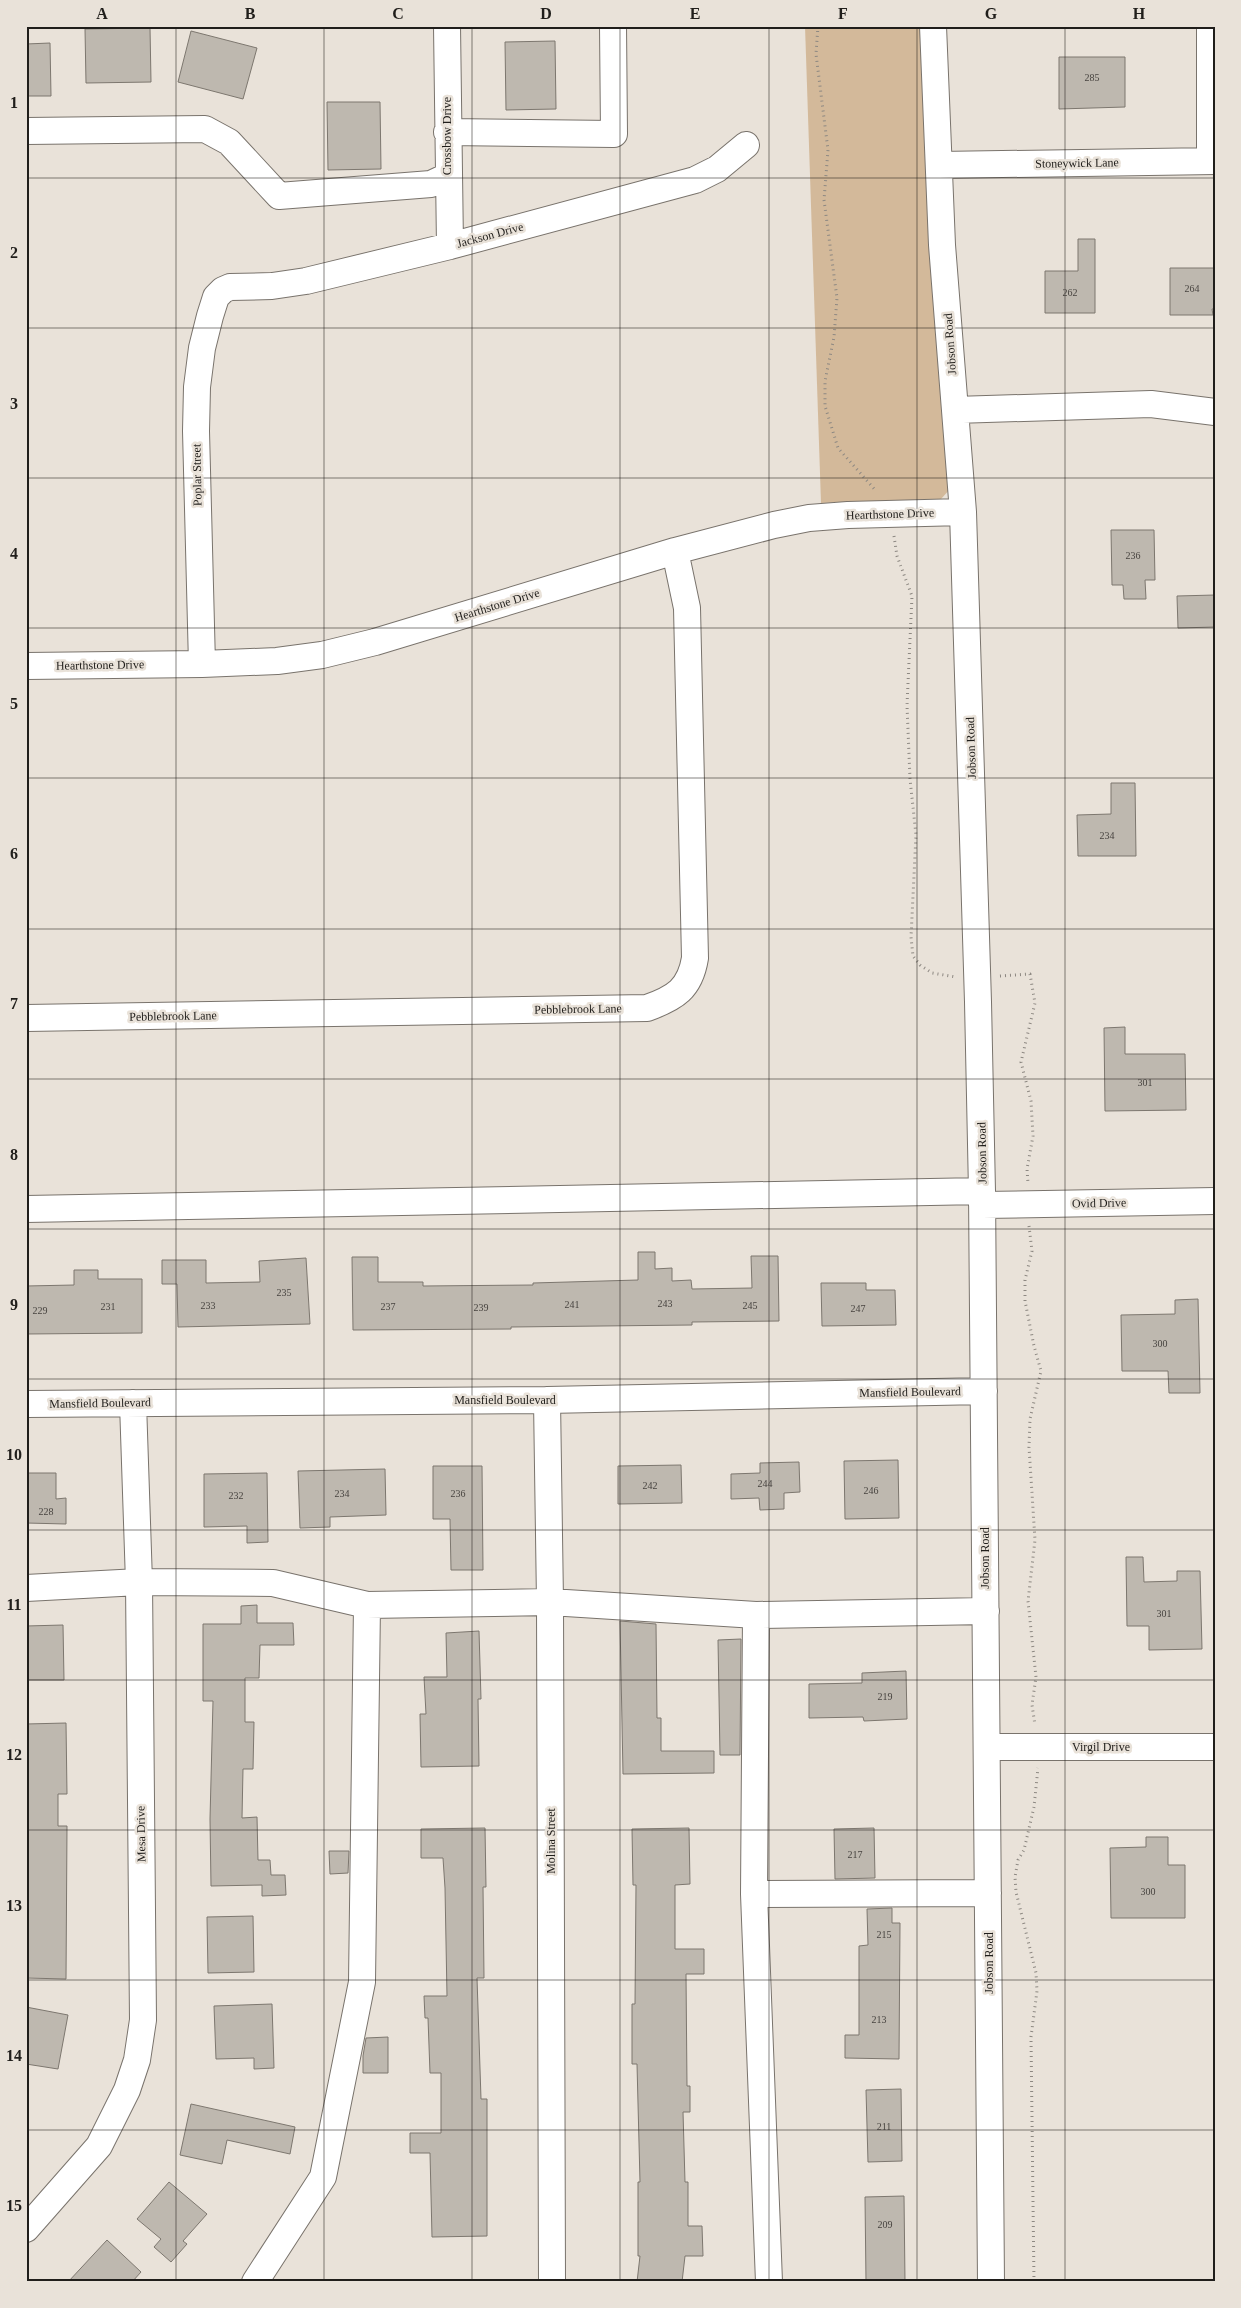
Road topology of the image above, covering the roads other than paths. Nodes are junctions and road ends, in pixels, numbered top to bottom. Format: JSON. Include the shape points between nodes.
{"nodes":[{"id":1,"x":447,"y":26,"type":"edge"},
{"id":2,"x":613,"y":26,"type":"edge"},
{"id":3,"x":933,"y":26,"type":"edge"},
{"id":4,"x":1210,"y":26,"type":"edge"},
{"id":5,"x":26,"y":131,"type":"edge"},
{"id":6,"x":447,"y":132,"type":"junction"},
{"id":7,"x":746,"y":145,"type":"dead end"},
{"id":8,"x":1212,"y":161,"type":"edge"},
{"id":9,"x":939,"y":165,"type":"junction"},
{"id":10,"x":448,"y":176,"type":"junction"},
{"id":11,"x":450,"y":246,"type":"junction"},
{"id":12,"x":223,"y":290,"type":"joint"},
{"id":13,"x":955,"y":410,"type":"junction"},
{"id":14,"x":1215,"y":412,"type":"edge"},
{"id":15,"x":963,"y":512,"type":"junction"},
{"id":16,"x":675,"y":551,"type":"junction"},
{"id":17,"x":202,"y":664,"type":"junction"},
{"id":18,"x":26,"y":666,"type":"edge"},
{"id":19,"x":26,"y":1018,"type":"edge"},
{"id":20,"x":982,"y":1198,"type":"junction"},
{"id":21,"x":1215,"y":1201,"type":"edge"},
{"id":22,"x":26,"y":1209,"type":"edge"},
{"id":23,"x":984,"y":1390,"type":"junction"},
{"id":24,"x":547,"y":1400,"type":"junction"},
{"id":25,"x":133,"y":1403,"type":"junction"},
{"id":26,"x":26,"y":1404,"type":"edge"},
{"id":27,"x":139,"y":1582,"type":"junction"},
{"id":28,"x":26,"y":1588,"type":"edge"},
{"id":29,"x":550,"y":1602,"type":"junction"},
{"id":30,"x":367,"y":1605,"type":"junction"},
{"id":31,"x":986,"y":1611,"type":"junction"},
{"id":32,"x":756,"y":1615,"type":"junction"},
{"id":33,"x":987,"y":1747,"type":"junction"},
{"id":34,"x":1215,"y":1747,"type":"edge"},
{"id":35,"x":988,"y":1893,"type":"junction"},
{"id":36,"x":754,"y":1894,"type":"junction"},
{"id":37,"x":26,"y":2229,"type":"edge"},
{"id":38,"x":256,"y":2282,"type":"edge"},
{"id":39,"x":552,"y":2282,"type":"edge"},
{"id":40,"x":769,"y":2282,"type":"edge"},
{"id":41,"x":991,"y":2282,"type":"edge"}],
"edges":[{"from":1,"to":6,"type":"street","name":"Crossbow Drive"},
{"from":2,"to":6,"type":"street","via":[[614,134]]},
{"from":3,"to":9,"type":"street","name":"Jobson Road"},
{"from":4,"to":8,"type":"street"},
{"from":5,"to":10,"type":"street","via":[[206,129],[229,142],[279,196],[431,184]]},
{"from":6,"to":10,"type":"street","name":"Crossbow Drive"},
{"from":7,"to":11,"type":"street","name":"Jackson Drive","via":[[717,169],[695,180]]},
{"from":8,"to":9,"type":"street","name":"Stoneywick Lane"},
{"from":9,"to":13,"type":"street","name":"Jobson Road"},
{"from":10,"to":11,"type":"street","name":"Crossbow Drive"},
{"from":11,"to":12,"type":"street","name":"Jackson Drive","via":[[306,281]]},
{"from":12,"to":17,"type":"street","name":"Poplar Street","via":[[216,298],[210,316],[197,387]]},
{"from":13,"to":14,"type":"street","via":[[1151,404]]},
{"from":13,"to":15,"type":"street","name":"Jobson Road"},
{"from":15,"to":16,"type":"street","name":"Hearthstone Drive","via":[[809,518]]},
{"from":15,"to":20,"type":"street","name":"Jobson Road"},
{"from":16,"to":17,"type":"street","name":"Hearthstone Drive","via":[[322,656]]},
{"from":16,"to":19,"type":"street","name":"Pebblebrook Lane","via":[[687,608],[695,958],[692,976],[668,1000],[647,1008]]},
{"from":17,"to":18,"type":"street","name":"Hearthstone Drive"},
{"from":20,"to":21,"type":"street","name":"Ovid Drive"},
{"from":20,"to":22,"type":"street","name":"Ovid Drive"},
{"from":20,"to":23,"type":"street","name":"Jobson Road"},
{"from":23,"to":24,"type":"street","name":"Mansfield Boulevard"},
{"from":23,"to":31,"type":"street","name":"Jobson Road"},
{"from":24,"to":25,"type":"street","name":"Mansfield Boulevard"},
{"from":24,"to":29,"type":"street","name":"Molina Street"},
{"from":25,"to":26,"type":"street","name":"Mansfield Boulevard"},
{"from":25,"to":27,"type":"street","name":"Mesa Drive"},
{"from":27,"to":28,"type":"street"},
{"from":27,"to":30,"type":"street","via":[[273,1583]]},
{"from":27,"to":37,"type":"street","name":"Mesa Drive","via":[[142,2020],[137,2060],[127,2090],[99,2146]]},
{"from":29,"to":30,"type":"street"},
{"from":29,"to":32,"type":"street"},
{"from":29,"to":39,"type":"street","name":"Molina Street"},
{"from":30,"to":38,"type":"street","via":[[362,1982],[323,2177]]},
{"from":31,"to":32,"type":"street"},
{"from":31,"to":33,"type":"street","name":"Jobson Road"},
{"from":32,"to":36,"type":"street"},
{"from":33,"to":34,"type":"street","name":"Virgil Drive"},
{"from":33,"to":35,"type":"street","name":"Jobson Road"},
{"from":35,"to":36,"type":"street"},
{"from":35,"to":41,"type":"street","name":"Jobson Road"},
{"from":36,"to":40,"type":"street"}]}
